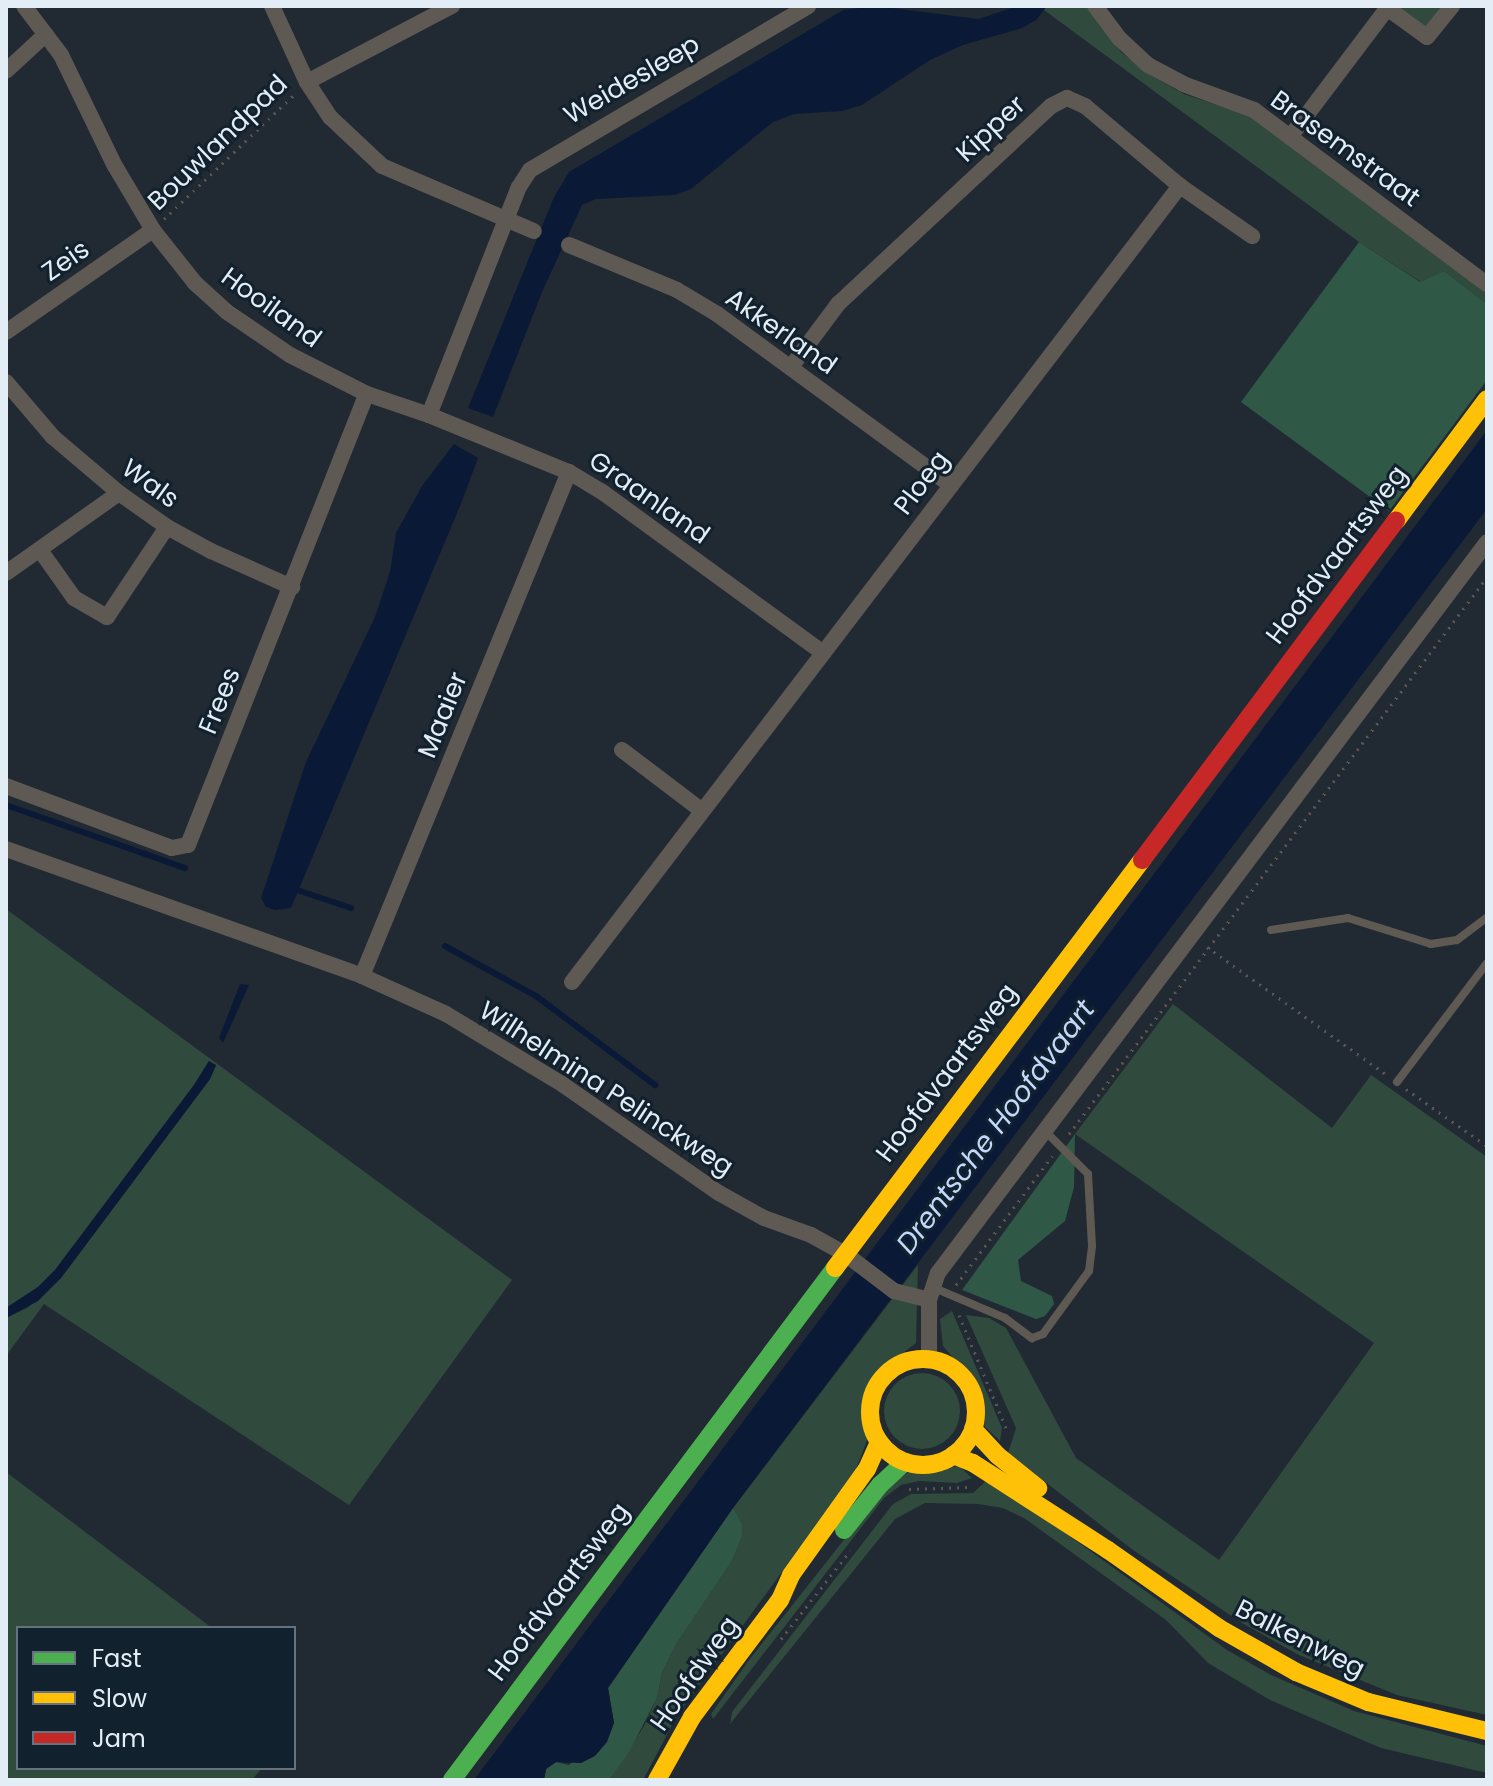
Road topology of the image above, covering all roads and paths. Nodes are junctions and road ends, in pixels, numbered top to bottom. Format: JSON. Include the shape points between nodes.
{"nodes":[{"id":1,"x":24,"y":6,"type":"edge"},
{"id":2,"x":272,"y":6,"type":"edge"},
{"id":3,"x":452,"y":6,"type":"edge"},
{"id":4,"x":808,"y":6,"type":"edge"},
{"id":5,"x":1095,"y":6,"type":"edge"},
{"id":6,"x":1452,"y":6,"type":"edge"},
{"id":7,"x":1383,"y":8,"type":"edge"},
{"id":8,"x":46,"y":34,"type":"junction"},
{"id":9,"x":6,"y":71,"type":"edge"},
{"id":10,"x":307,"y":82,"type":"junction"},
{"id":11,"x":1290,"y":137,"type":"junction"},
{"id":12,"x":1180,"y":186,"type":"junction"},
{"id":13,"x":506,"y":220,"type":"junction"},
{"id":14,"x":153,"y":230,"type":"junction"},
{"id":15,"x":534,"y":231,"type":"dead end"},
{"id":16,"x":1252,"y":236,"type":"dead end"},
{"id":17,"x":569,"y":245,"type":"dead end"},
{"id":18,"x":1487,"y":284,"type":"edge"},
{"id":19,"x":6,"y":332,"type":"edge"},
{"id":20,"x":791,"y":367,"type":"junction"},
{"id":21,"x":6,"y":382,"type":"edge"},
{"id":22,"x":367,"y":394,"type":"junction"},
{"id":23,"x":1487,"y":399,"type":"edge"},
{"id":24,"x":429,"y":415,"type":"junction"},
{"id":25,"x":569,"y":472,"type":"junction"},
{"id":26,"x":951,"y":485,"type":"junction"},
{"id":27,"x":119,"y":493,"type":"junction"},
{"id":28,"x":167,"y":527,"type":"junction"},
{"id":29,"x":1487,"y":542,"type":"edge"},
{"id":30,"x":40,"y":550,"type":"junction"},
{"id":31,"x":6,"y":573,"type":"edge"},
{"id":32,"x":1487,"y":577,"type":"edge"},
{"id":33,"x":292,"y":587,"type":"junction"},
{"id":34,"x":823,"y":653,"type":"junction"},
{"id":35,"x":622,"y":750,"type":"dead end"},
{"id":36,"x":6,"y":786,"type":"edge"},
{"id":37,"x":701,"y":810,"type":"junction"},
{"id":38,"x":6,"y":849,"type":"edge"},
{"id":39,"x":1487,"y":917,"type":"edge"},
{"id":40,"x":1271,"y":930,"type":"dead end"},
{"id":41,"x":1191,"y":936,"type":"junction"},
{"id":42,"x":1208,"y":948,"type":"junction"},
{"id":43,"x":1487,"y":963,"type":"edge"},
{"id":44,"x":362,"y":976,"type":"junction"},
{"id":45,"x":572,"y":982,"type":"dead end"},
{"id":46,"x":1397,"y":1082,"type":"junction"},
{"id":47,"x":1044,"y":1131,"type":"junction"},
{"id":48,"x":1062,"y":1144,"type":"junction"},
{"id":49,"x":1487,"y":1146,"type":"edge"},
{"id":50,"x":980,"y":1251,"type":"dead end"},
{"id":51,"x":851,"y":1258,"type":"junction"},
{"id":52,"x":930,"y":1294,"type":"junction"},
{"id":53,"x":929,"y":1359,"type":"junction"},
{"id":54,"x":973,"y":1429,"type":"junction"},
{"id":55,"x":879,"y":1442,"type":"junction"},
{"id":56,"x":953,"y":1455,"type":"junction"},
{"id":57,"x":905,"y":1462,"type":"junction"},
{"id":58,"x":1108,"y":1550,"type":"junction"},
{"id":59,"x":780,"y":1600,"type":"junction"},
{"id":60,"x":1487,"y":1731,"type":"edge"},
{"id":61,"x":452,"y":1780,"type":"edge"},
{"id":62,"x":657,"y":1780,"type":"edge"}],
"edges":[{"from":1,"to":8,"type":"street","name":"Hooiland"},
{"from":2,"to":10,"type":"street"},
{"from":3,"to":10,"type":"street"},
{"from":4,"to":13,"type":"street","name":"Weidesleep","via":[[540,162],[519,187]]},
{"from":5,"to":11,"type":"street","name":"Brasemstraat","via":[[1148,65],[1254,110]]},
{"from":6,"to":7,"type":"street","via":[[1427,37]]},
{"from":7,"to":11,"type":"street"},
{"from":8,"to":9,"type":"street"},
{"from":8,"to":14,"type":"street","name":"Hooiland"},
{"from":10,"to":13,"type":"street","via":[[330,117],[382,166]]},
{"from":10,"to":14,"type":"path","name":"Bouwlandpad"},
{"from":11,"to":18,"type":"street","name":"Brasemstraat"},
{"from":12,"to":16,"type":"street","name":"Kipper"},
{"from":12,"to":20,"type":"street","name":"Kipper","via":[[1085,106],[1067,98],[1051,106],[838,304]]},
{"from":12,"to":26,"type":"street","name":"Ploeg"},
{"from":13,"to":15,"type":"street"},
{"from":13,"to":24,"type":"street"},
{"from":14,"to":19,"type":"street","name":"Zeis"},
{"from":14,"to":22,"type":"street","name":"Hooiland","via":[[195,283],[227,312],[290,355]]},
{"from":17,"to":20,"type":"street","name":"Akkerland","via":[[677,290]]},
{"from":20,"to":26,"type":"street","name":"Akkerland"},
{"from":21,"to":27,"type":"street","name":"Wals","via":[[53,437]]},
{"from":22,"to":24,"type":"street","name":"Hooiland"},
{"from":22,"to":33,"type":"street","name":"Frees"},
{"from":23,"to":51,"type":"main road","name":"Hoofdvaartsweg"},
{"from":24,"to":25,"type":"street","name":"Graanland"},
{"from":25,"to":34,"type":"street","name":"Graanland"},
{"from":25,"to":44,"type":"street","name":"Maaier"},
{"from":26,"to":34,"type":"street","name":"Ploeg"},
{"from":27,"to":28,"type":"street","name":"Wals"},
{"from":27,"to":30,"type":"street"},
{"from":28,"to":30,"type":"street","via":[[107,617],[74,598]]},
{"from":28,"to":33,"type":"street","name":"Wals"},
{"from":29,"to":41,"type":"street"},
{"from":30,"to":31,"type":"street"},
{"from":32,"to":42,"type":"path"},
{"from":33,"to":36,"type":"street","name":"Frees","via":[[188,845],[172,848]]},
{"from":34,"to":37,"type":"street","name":"Ploeg"},
{"from":35,"to":37,"type":"street"},
{"from":37,"to":45,"type":"street","name":"Ploeg"},
{"from":38,"to":44,"type":"street","name":"Wilhelmina Pelinckweg"},
{"from":39,"to":40,"type":"lane","via":[[1457,940],[1431,944],[1348,918]]},
{"from":41,"to":42,"type":"path"},
{"from":41,"to":47,"type":"street"},
{"from":42,"to":46,"type":"path"},
{"from":42,"to":48,"type":"path"},
{"from":43,"to":46,"type":"lane"},
{"from":44,"to":51,"type":"street","name":"Wilhelmina Pelinckweg","via":[[446,1014],[515,1054],[730,1199]]},
{"from":46,"to":49,"type":"path"},
{"from":47,"to":48,"type":"lane"},
{"from":47,"to":52,"type":"street","via":[[949,1258]]},
{"from":48,"to":50,"type":"path"},
{"from":48,"to":52,"type":"lane","via":[[1088,1174],[1092,1259],[1089,1271],[1043,1334],[1032,1338],[1005,1318]]},
{"from":51,"to":52,"type":"street","name":"Wilhelmina Pelinckweg","via":[[894,1291]]},
{"from":51,"to":61,"type":"main road","name":"Hoofdvaartsweg"},
{"from":52,"to":53,"type":"street"},
{"from":53,"to":54,"type":"main road","via":[[944,1363],[968,1384],[974,1398]]},
{"from":53,"to":55,"type":"main road","via":[[896,1366],[882,1377],[870,1409]]},
{"from":54,"to":56,"type":"main road"},
{"from":54,"to":58,"type":"main road","name":"Balkenweg"},
{"from":55,"to":57,"type":"main road"},
{"from":55,"to":59,"type":"main road","name":"Hoofdweg","via":[[867,1469],[791,1575]]},
{"from":56,"to":57,"type":"main road","via":[[921,1465]]},
{"from":56,"to":58,"type":"main road","name":"Balkenweg"},
{"from":57,"to":59,"type":"main road","name":"Hoofdweg","via":[[880,1485],[801,1584]]},
{"from":58,"to":60,"type":"main road","name":"Balkenweg","via":[[1219,1628],[1296,1672],[1368,1702]]},
{"from":59,"to":62,"type":"main road","name":"Hoofdweg","via":[[692,1717]]}]}
